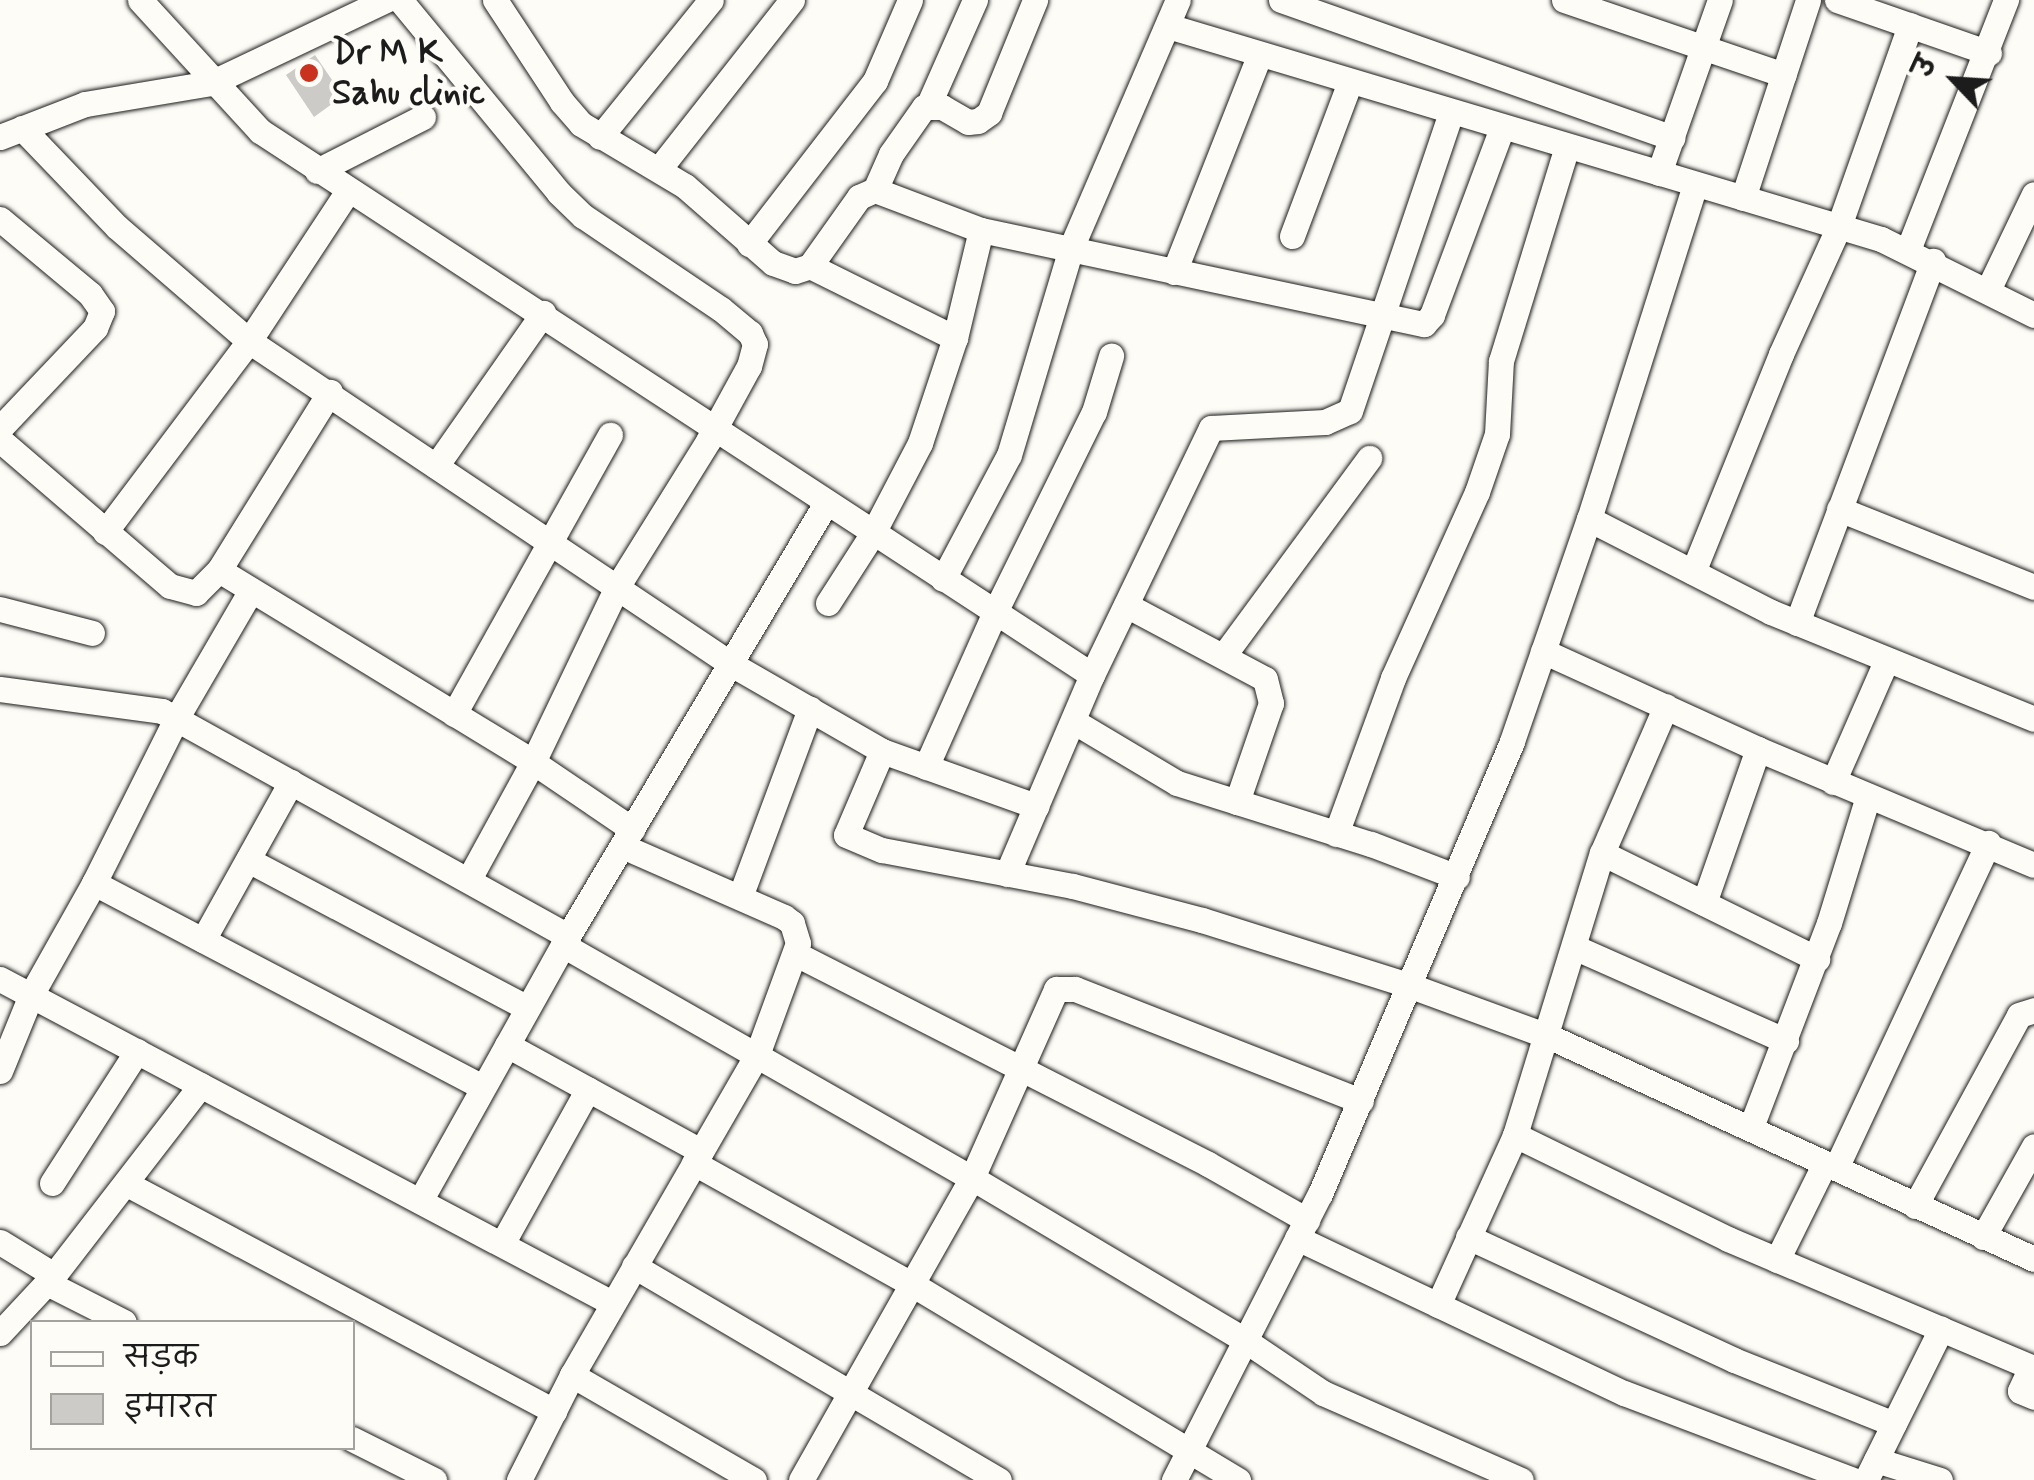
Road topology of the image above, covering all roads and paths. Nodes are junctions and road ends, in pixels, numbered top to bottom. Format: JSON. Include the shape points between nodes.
{"nodes":[{"id":1,"x":140,"y":0,"type":"edge"},
{"id":2,"x":386,"y":0,"type":"edge"},
{"id":3,"x":400,"y":0,"type":"edge"},
{"id":4,"x":496,"y":0,"type":"edge"},
{"id":5,"x":712,"y":0,"type":"edge"},
{"id":6,"x":792,"y":0,"type":"edge"},
{"id":7,"x":910,"y":0,"type":"edge"},
{"id":8,"x":975,"y":0,"type":"edge"},
{"id":9,"x":1035,"y":0,"type":"edge"},
{"id":10,"x":1178,"y":0,"type":"edge"},
{"id":11,"x":1281,"y":0,"type":"edge"},
{"id":12,"x":1564,"y":0,"type":"edge"},
{"id":13,"x":1720,"y":0,"type":"edge"},
{"id":14,"x":1808,"y":0,"type":"edge"},
{"id":15,"x":1837,"y":0,"type":"edge"},
{"id":16,"x":2006,"y":0,"type":"edge"},
{"id":17,"x":1885,"y":8,"type":"edge"},
{"id":18,"x":1910,"y":25,"type":"junction"},
{"id":19,"x":1168,"y":26,"type":"junction"},
{"id":20,"x":1704,"y":48,"type":"junction"},
{"id":21,"x":1989,"y":53,"type":"junction"},
{"id":22,"x":1260,"y":54,"type":"junction"},
{"id":23,"x":1784,"y":74,"type":"junction"},
{"id":24,"x":212,"y":82,"type":"junction"},
{"id":25,"x":1350,"y":82,"type":"junction"},
{"id":26,"x":928,"y":106,"type":"junction"},
{"id":27,"x":1451,"y":112,"type":"junction"},
{"id":28,"x":423,"y":117,"type":"dead end"},
{"id":29,"x":1502,"y":128,"type":"junction"},
{"id":30,"x":7,"y":132,"type":"edge"},
{"id":31,"x":600,"y":138,"type":"junction"},
{"id":32,"x":1672,"y":138,"type":"junction"},
{"id":33,"x":1567,"y":146,"type":"junction"},
{"id":34,"x":659,"y":169,"type":"junction"},
{"id":35,"x":318,"y":171,"type":"junction"},
{"id":36,"x":1660,"y":173,"type":"junction"},
{"id":37,"x":1694,"y":184,"type":"junction"},
{"id":38,"x":875,"y":190,"type":"junction"},
{"id":39,"x":348,"y":191,"type":"junction"},
{"id":40,"x":2034,"y":194,"type":"edge"},
{"id":41,"x":1743,"y":198,"type":"junction"},
{"id":42,"x":0,"y":219,"type":"edge"},
{"id":43,"x":1839,"y":226,"type":"junction"},
{"id":44,"x":981,"y":230,"type":"junction"},
{"id":45,"x":1292,"y":236,"type":"dead end"},
{"id":46,"x":749,"y":244,"type":"junction"},
{"id":47,"x":1072,"y":248,"type":"junction"},
{"id":48,"x":1908,"y":250,"type":"junction"},
{"id":49,"x":1933,"y":261,"type":"junction"},
{"id":50,"x":810,"y":266,"type":"junction"},
{"id":51,"x":1174,"y":272,"type":"junction"},
{"id":52,"x":1988,"y":290,"type":"junction"},
{"id":53,"x":543,"y":313,"type":"junction"},
{"id":54,"x":2034,"y":315,"type":"edge"},
{"id":55,"x":1386,"y":316,"type":"junction"},
{"id":56,"x":955,"y":338,"type":"junction"},
{"id":57,"x":249,"y":340,"type":"junction"},
{"id":58,"x":1111,"y":356,"type":"dead end"},
{"id":59,"x":330,"y":392,"type":"junction"},
{"id":60,"x":0,"y":428,"type":"edge"},
{"id":61,"x":714,"y":430,"type":"junction"},
{"id":62,"x":610,"y":435,"type":"dead end"},
{"id":63,"x":0,"y":440,"type":"edge"},
{"id":64,"x":1370,"y":458,"type":"dead end"},
{"id":65,"x":436,"y":466,"type":"junction"},
{"id":66,"x":826,"y":503,"type":"junction"},
{"id":67,"x":1839,"y":509,"type":"junction"},
{"id":68,"x":1589,"y":518,"type":"junction"},
{"id":69,"x":105,"y":532,"type":"junction"},
{"id":70,"x":873,"y":533,"type":"junction"},
{"id":71,"x":547,"y":544,"type":"junction"},
{"id":72,"x":219,"y":570,"type":"junction"},
{"id":73,"x":1694,"y":572,"type":"junction"},
{"id":74,"x":943,"y":578,"type":"junction"},
{"id":75,"x":2034,"y":586,"type":"edge"},
{"id":76,"x":616,"y":589,"type":"junction"},
{"id":77,"x":251,"y":590,"type":"junction"},
{"id":78,"x":828,"y":603,"type":"dead end"},
{"id":79,"x":1126,"y":604,"type":"junction"},
{"id":80,"x":0,"y":609,"type":"edge"},
{"id":81,"x":995,"y":612,"type":"junction"},
{"id":82,"x":1797,"y":623,"type":"junction"},
{"id":83,"x":92,"y":633,"type":"dead end"},
{"id":84,"x":1543,"y":651,"type":"junction"},
{"id":85,"x":1224,"y":654,"type":"junction"},
{"id":86,"x":1886,"y":661,"type":"junction"},
{"id":87,"x":731,"y":664,"type":"junction"},
{"id":88,"x":1092,"y":675,"type":"junction"},
{"id":89,"x":0,"y":688,"type":"edge"},
{"id":90,"x":1666,"y":706,"type":"junction"},
{"id":91,"x":810,"y":709,"type":"junction"},
{"id":92,"x":454,"y":714,"type":"junction"},
{"id":93,"x":176,"y":718,"type":"junction"},
{"id":94,"x":2034,"y":719,"type":"edge"},
{"id":95,"x":1073,"y":720,"type":"junction"},
{"id":96,"x":1758,"y":750,"type":"junction"},
{"id":97,"x":882,"y":751,"type":"junction"},
{"id":98,"x":533,"y":762,"type":"junction"},
{"id":99,"x":926,"y":767,"type":"junction"},
{"id":100,"x":291,"y":782,"type":"junction"},
{"id":101,"x":1832,"y":782,"type":"junction"},
{"id":102,"x":1868,"y":796,"type":"junction"},
{"id":103,"x":1237,"y":802,"type":"junction"},
{"id":104,"x":1036,"y":806,"type":"junction"},
{"id":105,"x":1336,"y":834,"type":"junction"},
{"id":106,"x":627,"y":837,"type":"junction"},
{"id":107,"x":1988,"y":843,"type":"junction"},
{"id":108,"x":1602,"y":852,"type":"junction"},
{"id":109,"x":248,"y":860,"type":"junction"},
{"id":110,"x":2034,"y":864,"type":"edge"},
{"id":111,"x":1007,"y":874,"type":"junction"},
{"id":112,"x":1457,"y":877,"type":"junction"},
{"id":113,"x":469,"y":879,"type":"junction"},
{"id":114,"x":94,"y":883,"type":"junction"},
{"id":115,"x":740,"y":898,"type":"junction"},
{"id":116,"x":1704,"y":903,"type":"junction"},
{"id":117,"x":203,"y":940,"type":"junction"},
{"id":118,"x":565,"y":940,"type":"junction"},
{"id":119,"x":1574,"y":947,"type":"junction"},
{"id":120,"x":796,"y":954,"type":"junction"},
{"id":121,"x":1816,"y":959,"type":"junction"},
{"id":122,"x":0,"y":979,"type":"edge"},
{"id":123,"x":1411,"y":986,"type":"junction"},
{"id":124,"x":31,"y":995,"type":"junction"},
{"id":125,"x":527,"y":1008,"type":"junction"},
{"id":126,"x":2034,"y":1010,"type":"edge"},
{"id":127,"x":1548,"y":1036,"type":"junction"},
{"id":128,"x":1786,"y":1041,"type":"junction"},
{"id":129,"x":507,"y":1045,"type":"junction"},
{"id":130,"x":137,"y":1051,"type":"junction"},
{"id":131,"x":756,"y":1055,"type":"junction"},
{"id":132,"x":1018,"y":1069,"type":"junction"},
{"id":133,"x":0,"y":1071,"type":"edge"},
{"id":134,"x":201,"y":1085,"type":"junction"},
{"id":135,"x":483,"y":1087,"type":"junction"},
{"id":136,"x":588,"y":1089,"type":"junction"},
{"id":137,"x":1360,"y":1101,"type":"junction"},
{"id":138,"x":1751,"y":1127,"type":"junction"},
{"id":139,"x":1515,"y":1135,"type":"junction"},
{"id":140,"x":2034,"y":1146,"type":"edge"},
{"id":141,"x":698,"y":1157,"type":"junction"},
{"id":142,"x":1831,"y":1165,"type":"junction"},
{"id":143,"x":972,"y":1178,"type":"junction"},
{"id":144,"x":52,"y":1183,"type":"dead end"},
{"id":145,"x":127,"y":1184,"type":"junction"},
{"id":146,"x":420,"y":1200,"type":"junction"},
{"id":147,"x":1914,"y":1206,"type":"junction"},
{"id":148,"x":1302,"y":1229,"type":"junction"},
{"id":149,"x":1468,"y":1237,"type":"junction"},
{"id":150,"x":1983,"y":1237,"type":"junction"},
{"id":151,"x":0,"y":1242,"type":"edge"},
{"id":152,"x":502,"y":1244,"type":"junction"},
{"id":153,"x":2034,"y":1259,"type":"edge"},
{"id":154,"x":1777,"y":1260,"type":"junction"},
{"id":155,"x":634,"y":1266,"type":"junction"},
{"id":156,"x":51,"y":1279,"type":"junction"},
{"id":157,"x":915,"y":1286,"type":"junction"},
{"id":158,"x":612,"y":1304,"type":"junction"},
{"id":159,"x":1438,"y":1305,"type":"junction"},
{"id":160,"x":121,"y":1320,"type":"edge"},
{"id":161,"x":1941,"y":1329,"type":"junction"},
{"id":162,"x":0,"y":1333,"type":"edge"},
{"id":163,"x":1246,"y":1340,"type":"junction"},
{"id":164,"x":572,"y":1375,"type":"junction"},
{"id":165,"x":852,"y":1394,"type":"junction"},
{"id":166,"x":2034,"y":1397,"type":"edge"},
{"id":167,"x":554,"y":1411,"type":"junction"},
{"id":168,"x":1894,"y":1424,"type":"junction"},
{"id":169,"x":355,"y":1440,"type":"edge"},
{"id":170,"x":1190,"y":1449,"type":"junction"},
{"id":171,"x":1871,"y":1470,"type":"edge"},
{"id":172,"x":434,"y":1480,"type":"edge"},
{"id":173,"x":519,"y":1480,"type":"edge"},
{"id":174,"x":754,"y":1480,"type":"edge"},
{"id":175,"x":801,"y":1480,"type":"edge"},
{"id":176,"x":999,"y":1480,"type":"edge"},
{"id":177,"x":1174,"y":1480,"type":"edge"},
{"id":178,"x":1238,"y":1480,"type":"edge"},
{"id":179,"x":1520,"y":1480,"type":"edge"},
{"id":180,"x":1854,"y":1480,"type":"edge"},
{"id":181,"x":1940,"y":1480,"type":"edge"}],
"edges":[{"from":1,"to":24,"type":"street"},
{"from":2,"to":24,"type":"street"},
{"from":3,"to":61,"type":"street","via":[[583,216],[750,333],[754,354]]},
{"from":4,"to":31,"type":"street","via":[[562,102]]},
{"from":5,"to":31,"type":"street"},
{"from":6,"to":34,"type":"street"},
{"from":7,"to":46,"type":"street","via":[[874,81]]},
{"from":8,"to":26,"type":"street"},
{"from":9,"to":26,"type":"street","via":[[983,119],[968,122]]},
{"from":10,"to":19,"type":"street"},
{"from":11,"to":32,"type":"street"},
{"from":12,"to":20,"type":"street"},
{"from":13,"to":20,"type":"street"},
{"from":14,"to":23,"type":"street"},
{"from":15,"to":17,"type":"street"},
{"from":16,"to":21,"type":"street"},
{"from":17,"to":18,"type":"street"},
{"from":18,"to":21,"type":"street"},
{"from":18,"to":43,"type":"street"},
{"from":19,"to":22,"type":"street"},
{"from":19,"to":47,"type":"street"},
{"from":20,"to":23,"type":"street"},
{"from":20,"to":32,"type":"street"},
{"from":21,"to":48,"type":"street"},
{"from":22,"to":25,"type":"street"},
{"from":22,"to":51,"type":"street"},
{"from":23,"to":41,"type":"street"},
{"from":24,"to":30,"type":"street","via":[[85,104]]},
{"from":24,"to":35,"type":"street","via":[[260,131]]},
{"from":25,"to":27,"type":"street"},
{"from":25,"to":45,"type":"street"},
{"from":26,"to":38,"type":"street","via":[[891,154]]},
{"from":27,"to":29,"type":"street"},
{"from":27,"to":55,"type":"street"},
{"from":28,"to":35,"type":"street"},
{"from":29,"to":33,"type":"street"},
{"from":29,"to":55,"type":"street","via":[[1432,315],[1420,325]]},
{"from":30,"to":57,"type":"street"},
{"from":31,"to":34,"type":"street"},
{"from":32,"to":36,"type":"street"},
{"from":33,"to":36,"type":"street"},
{"from":33,"to":105,"type":"street","via":[[1501,361],[1487,463],[1393,678]]},
{"from":34,"to":46,"type":"street"},
{"from":35,"to":39,"type":"street"},
{"from":36,"to":37,"type":"street"},
{"from":37,"to":41,"type":"street"},
{"from":37,"to":68,"type":"street"},
{"from":38,"to":44,"type":"street"},
{"from":38,"to":50,"type":"street","via":[[859,198]]},
{"from":39,"to":53,"type":"street"},
{"from":39,"to":57,"type":"street"},
{"from":40,"to":52,"type":"street"},
{"from":41,"to":43,"type":"street"},
{"from":42,"to":60,"type":"street","via":[[102,311],[95,328]]},
{"from":43,"to":48,"type":"street"},
{"from":43,"to":73,"type":"street"},
{"from":44,"to":47,"type":"street"},
{"from":44,"to":56,"type":"street"},
{"from":46,"to":50,"type":"street","via":[[785,270]]},
{"from":47,"to":51,"type":"street"},
{"from":47,"to":74,"type":"street","via":[[1009,455]]},
{"from":48,"to":49,"type":"street"},
{"from":49,"to":52,"type":"street"},
{"from":49,"to":67,"type":"street"},
{"from":50,"to":56,"type":"street"},
{"from":51,"to":55,"type":"street"},
{"from":52,"to":54,"type":"street"},
{"from":53,"to":61,"type":"street"},
{"from":53,"to":65,"type":"street"},
{"from":55,"to":79,"type":"street","via":[[1350,412],[1325,422],[1211,428]]},
{"from":56,"to":70,"type":"street","via":[[920,443]]},
{"from":57,"to":59,"type":"street"},
{"from":57,"to":69,"type":"street"},
{"from":58,"to":81,"type":"street","via":[[1094,412]]},
{"from":59,"to":65,"type":"street"},
{"from":59,"to":72,"type":"street"},
{"from":61,"to":66,"type":"street"},
{"from":61,"to":76,"type":"street"},
{"from":62,"to":71,"type":"street"},
{"from":63,"to":69,"type":"street"},
{"from":64,"to":85,"type":"street"},
{"from":65,"to":71,"type":"street"},
{"from":66,"to":70,"type":"street"},
{"from":66,"to":87,"type":"street"},
{"from":67,"to":75,"type":"street"},
{"from":67,"to":82,"type":"street"},
{"from":68,"to":73,"type":"street"},
{"from":68,"to":84,"type":"street"},
{"from":69,"to":72,"type":"street","via":[[177,591],[204,590]]},
{"from":70,"to":74,"type":"street"},
{"from":70,"to":78,"type":"street"},
{"from":71,"to":76,"type":"street"},
{"from":71,"to":92,"type":"street"},
{"from":72,"to":77,"type":"street"},
{"from":73,"to":82,"type":"street"},
{"from":74,"to":81,"type":"street"},
{"from":76,"to":87,"type":"street"},
{"from":76,"to":98,"type":"street"},
{"from":77,"to":92,"type":"street"},
{"from":77,"to":93,"type":"street"},
{"from":79,"to":85,"type":"street"},
{"from":79,"to":88,"type":"street"},
{"from":80,"to":83,"type":"street"},
{"from":81,"to":88,"type":"street"},
{"from":81,"to":99,"type":"street"},
{"from":82,"to":86,"type":"street"},
{"from":84,"to":90,"type":"street"},
{"from":84,"to":112,"type":"street"},
{"from":85,"to":103,"type":"street","via":[[1257,671],[1270,690]]},
{"from":86,"to":94,"type":"street"},
{"from":86,"to":101,"type":"street"},
{"from":87,"to":91,"type":"street"},
{"from":87,"to":106,"type":"street"},
{"from":88,"to":95,"type":"street"},
{"from":89,"to":93,"type":"street"},
{"from":90,"to":96,"type":"street"},
{"from":90,"to":108,"type":"street"},
{"from":91,"to":97,"type":"street"},
{"from":91,"to":115,"type":"street"},
{"from":92,"to":98,"type":"street"},
{"from":93,"to":100,"type":"street"},
{"from":93,"to":114,"type":"street"},
{"from":95,"to":103,"type":"street","via":[[1176,783]]},
{"from":95,"to":104,"type":"street"},
{"from":96,"to":101,"type":"street"},
{"from":96,"to":116,"type":"street"},
{"from":97,"to":99,"type":"street"},
{"from":97,"to":111,"type":"street","via":[[846,835],[882,850]]},
{"from":98,"to":106,"type":"street"},
{"from":98,"to":113,"type":"street"},
{"from":99,"to":104,"type":"street"},
{"from":100,"to":109,"type":"street"},
{"from":100,"to":113,"type":"street"},
{"from":101,"to":102,"type":"street"},
{"from":102,"to":107,"type":"street"},
{"from":102,"to":121,"type":"street"},
{"from":103,"to":105,"type":"street"},
{"from":104,"to":111,"type":"street"},
{"from":105,"to":112,"type":"street"},
{"from":106,"to":115,"type":"street"},
{"from":106,"to":118,"type":"street"},
{"from":107,"to":110,"type":"street"},
{"from":107,"to":142,"type":"street"},
{"from":108,"to":116,"type":"street"},
{"from":108,"to":119,"type":"street"},
{"from":109,"to":117,"type":"street"},
{"from":109,"to":125,"type":"street"},
{"from":111,"to":123,"type":"street","via":[[1202,920]]},
{"from":112,"to":123,"type":"street"},
{"from":113,"to":118,"type":"street"},
{"from":114,"to":117,"type":"street"},
{"from":114,"to":124,"type":"street"},
{"from":115,"to":120,"type":"street","via":[[792,922]]},
{"from":116,"to":121,"type":"street"},
{"from":117,"to":135,"type":"street"},
{"from":118,"to":125,"type":"street"},
{"from":118,"to":131,"type":"street"},
{"from":119,"to":127,"type":"street"},
{"from":119,"to":128,"type":"street"},
{"from":120,"to":131,"type":"street"},
{"from":120,"to":132,"type":"street"},
{"from":121,"to":128,"type":"street"},
{"from":122,"to":124,"type":"street"},
{"from":123,"to":127,"type":"street"},
{"from":123,"to":137,"type":"street"},
{"from":124,"to":130,"type":"street"},
{"from":124,"to":133,"type":"street"},
{"from":125,"to":129,"type":"street"},
{"from":126,"to":147,"type":"street","via":[[2019,1015]]},
{"from":127,"to":138,"type":"street"},
{"from":127,"to":139,"type":"street"},
{"from":128,"to":138,"type":"street"},
{"from":129,"to":135,"type":"street"},
{"from":129,"to":136,"type":"street"},
{"from":130,"to":134,"type":"street"},
{"from":130,"to":144,"type":"street"},
{"from":131,"to":141,"type":"street"},
{"from":131,"to":143,"type":"street"},
{"from":132,"to":137,"type":"street","via":[[1052,994],[1066,987]]},
{"from":132,"to":143,"type":"street"},
{"from":132,"to":148,"type":"street"},
{"from":134,"to":145,"type":"street"},
{"from":134,"to":146,"type":"street"},
{"from":135,"to":146,"type":"street"},
{"from":136,"to":141,"type":"street"},
{"from":136,"to":152,"type":"street"},
{"from":137,"to":148,"type":"street"},
{"from":138,"to":142,"type":"street"},
{"from":139,"to":149,"type":"street"},
{"from":139,"to":154,"type":"street"},
{"from":140,"to":150,"type":"street"},
{"from":141,"to":155,"type":"street"},
{"from":141,"to":157,"type":"street"},
{"from":142,"to":147,"type":"street"},
{"from":142,"to":154,"type":"street"},
{"from":143,"to":157,"type":"street"},
{"from":143,"to":163,"type":"street"},
{"from":145,"to":156,"type":"street"},
{"from":145,"to":167,"type":"street"},
{"from":146,"to":152,"type":"street"},
{"from":147,"to":150,"type":"street"},
{"from":148,"to":159,"type":"street"},
{"from":148,"to":163,"type":"street"},
{"from":149,"to":159,"type":"street"},
{"from":149,"to":168,"type":"street","via":[[1734,1360]]},
{"from":150,"to":153,"type":"street"},
{"from":151,"to":156,"type":"street"},
{"from":152,"to":158,"type":"street"},
{"from":154,"to":161,"type":"street"},
{"from":155,"to":158,"type":"street"},
{"from":155,"to":165,"type":"street"},
{"from":156,"to":160,"type":"street"},
{"from":156,"to":162,"type":"street"},
{"from":157,"to":165,"type":"street"},
{"from":157,"to":170,"type":"street"},
{"from":158,"to":164,"type":"street"},
{"from":159,"to":180,"type":"street","via":[[1624,1394]]},
{"from":161,"to":166,"type":"street","via":[[2031,1367],[2020,1391]]},
{"from":161,"to":168,"type":"street"},
{"from":163,"to":170,"type":"street"},
{"from":163,"to":179,"type":"street","via":[[1323,1393]]},
{"from":164,"to":167,"type":"street"},
{"from":164,"to":174,"type":"street"},
{"from":165,"to":175,"type":"street"},
{"from":165,"to":176,"type":"street"},
{"from":167,"to":173,"type":"street"},
{"from":168,"to":171,"type":"street"},
{"from":169,"to":172,"type":"street"},
{"from":170,"to":177,"type":"street"},
{"from":170,"to":178,"type":"street"},
{"from":171,"to":181,"type":"street"}]}
